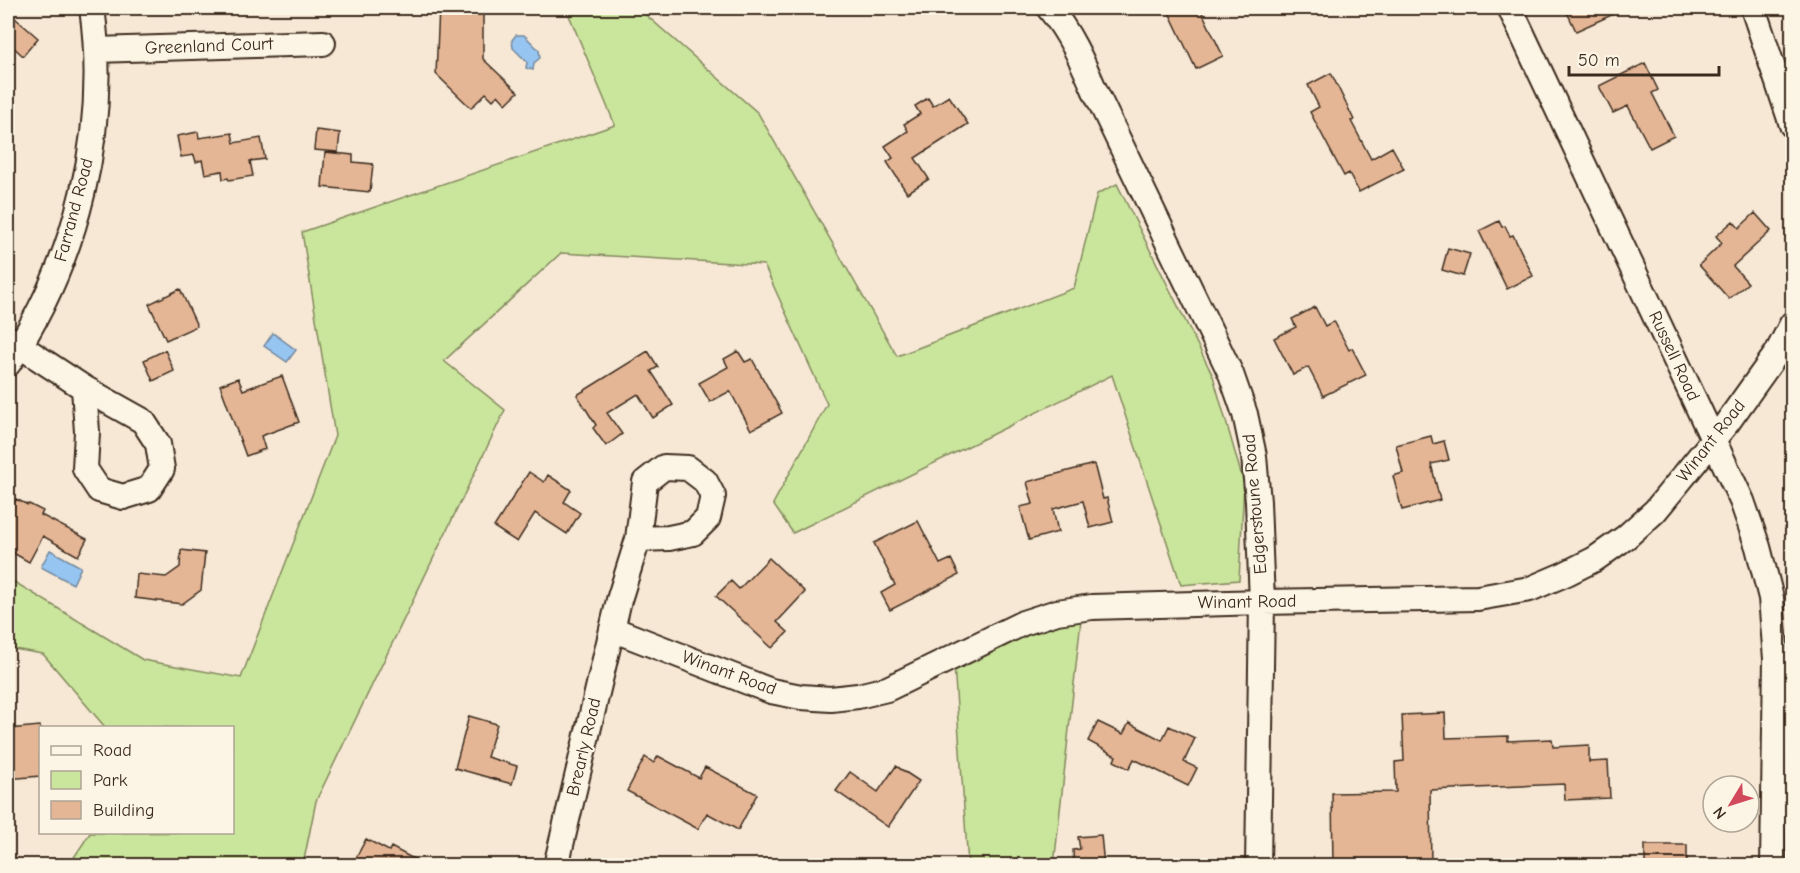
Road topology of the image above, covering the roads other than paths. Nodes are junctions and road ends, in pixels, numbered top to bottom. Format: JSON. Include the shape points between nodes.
{"nodes":[{"id":1,"x":92,"y":8,"type":"edge"},
{"id":2,"x":1049,"y":8,"type":"edge"},
{"id":3,"x":1510,"y":8,"type":"edge"},
{"id":4,"x":1753,"y":8,"type":"edge"},
{"id":5,"x":323,"y":43,"type":"dead end"},
{"id":6,"x":96,"y":50,"type":"junction"},
{"id":7,"x":1792,"y":125,"type":"edge"},
{"id":8,"x":1792,"y":324,"type":"edge"},
{"id":9,"x":12,"y":349,"type":"edge"},
{"id":10,"x":84,"y":388,"type":"junction"},
{"id":11,"x":1713,"y":440,"type":"junction"},
{"id":12,"x":638,"y":539,"type":"dead end"},
{"id":13,"x":1262,"y":602,"type":"junction"},
{"id":14,"x":612,"y":629,"type":"junction"},
{"id":15,"x":556,"y":866,"type":"edge"},
{"id":16,"x":1258,"y":866,"type":"edge"},
{"id":17,"x":1773,"y":866,"type":"edge"}],
"edges":[{"from":1,"to":6,"type":"street","name":"Farrand Road"},
{"from":2,"to":13,"type":"street","name":"Edgerstoune Road","via":[[1079,53],[1231,374],[1254,456]]},
{"from":3,"to":11,"type":"street","name":"Russell Road"},
{"from":4,"to":7,"type":"street"},
{"from":5,"to":6,"type":"street","name":"Greenland Court"},
{"from":6,"to":9,"type":"street","name":"Farrand Road","via":[[92,145],[69,242],[52,284]]},
{"from":8,"to":11,"type":"street","name":"Winant Road","via":[[1777,353]]},
{"from":9,"to":10,"type":"street"},
{"from":10,"to":10,"type":"street","via":[[85,469],[99,489],[123,497],[149,489],[162,469],[158,444],[143,421]]},
{"from":11,"to":13,"type":"street","name":"Winant Road","via":[[1655,511],[1626,537],[1595,559],[1530,589],[1478,598]]},
{"from":11,"to":17,"type":"street","name":"Russell Road","via":[[1742,501],[1771,598],[1776,659]]},
{"from":12,"to":14,"type":"street","name":"Brearly Road"},
{"from":13,"to":14,"type":"street","name":"Winant Road","via":[[1092,607],[1056,612],[1023,623],[887,688],[831,699],[771,691]]},
{"from":13,"to":16,"type":"street","name":"Edgerstoune Road"},
{"from":14,"to":15,"type":"street","name":"Brearly Road"}]}
